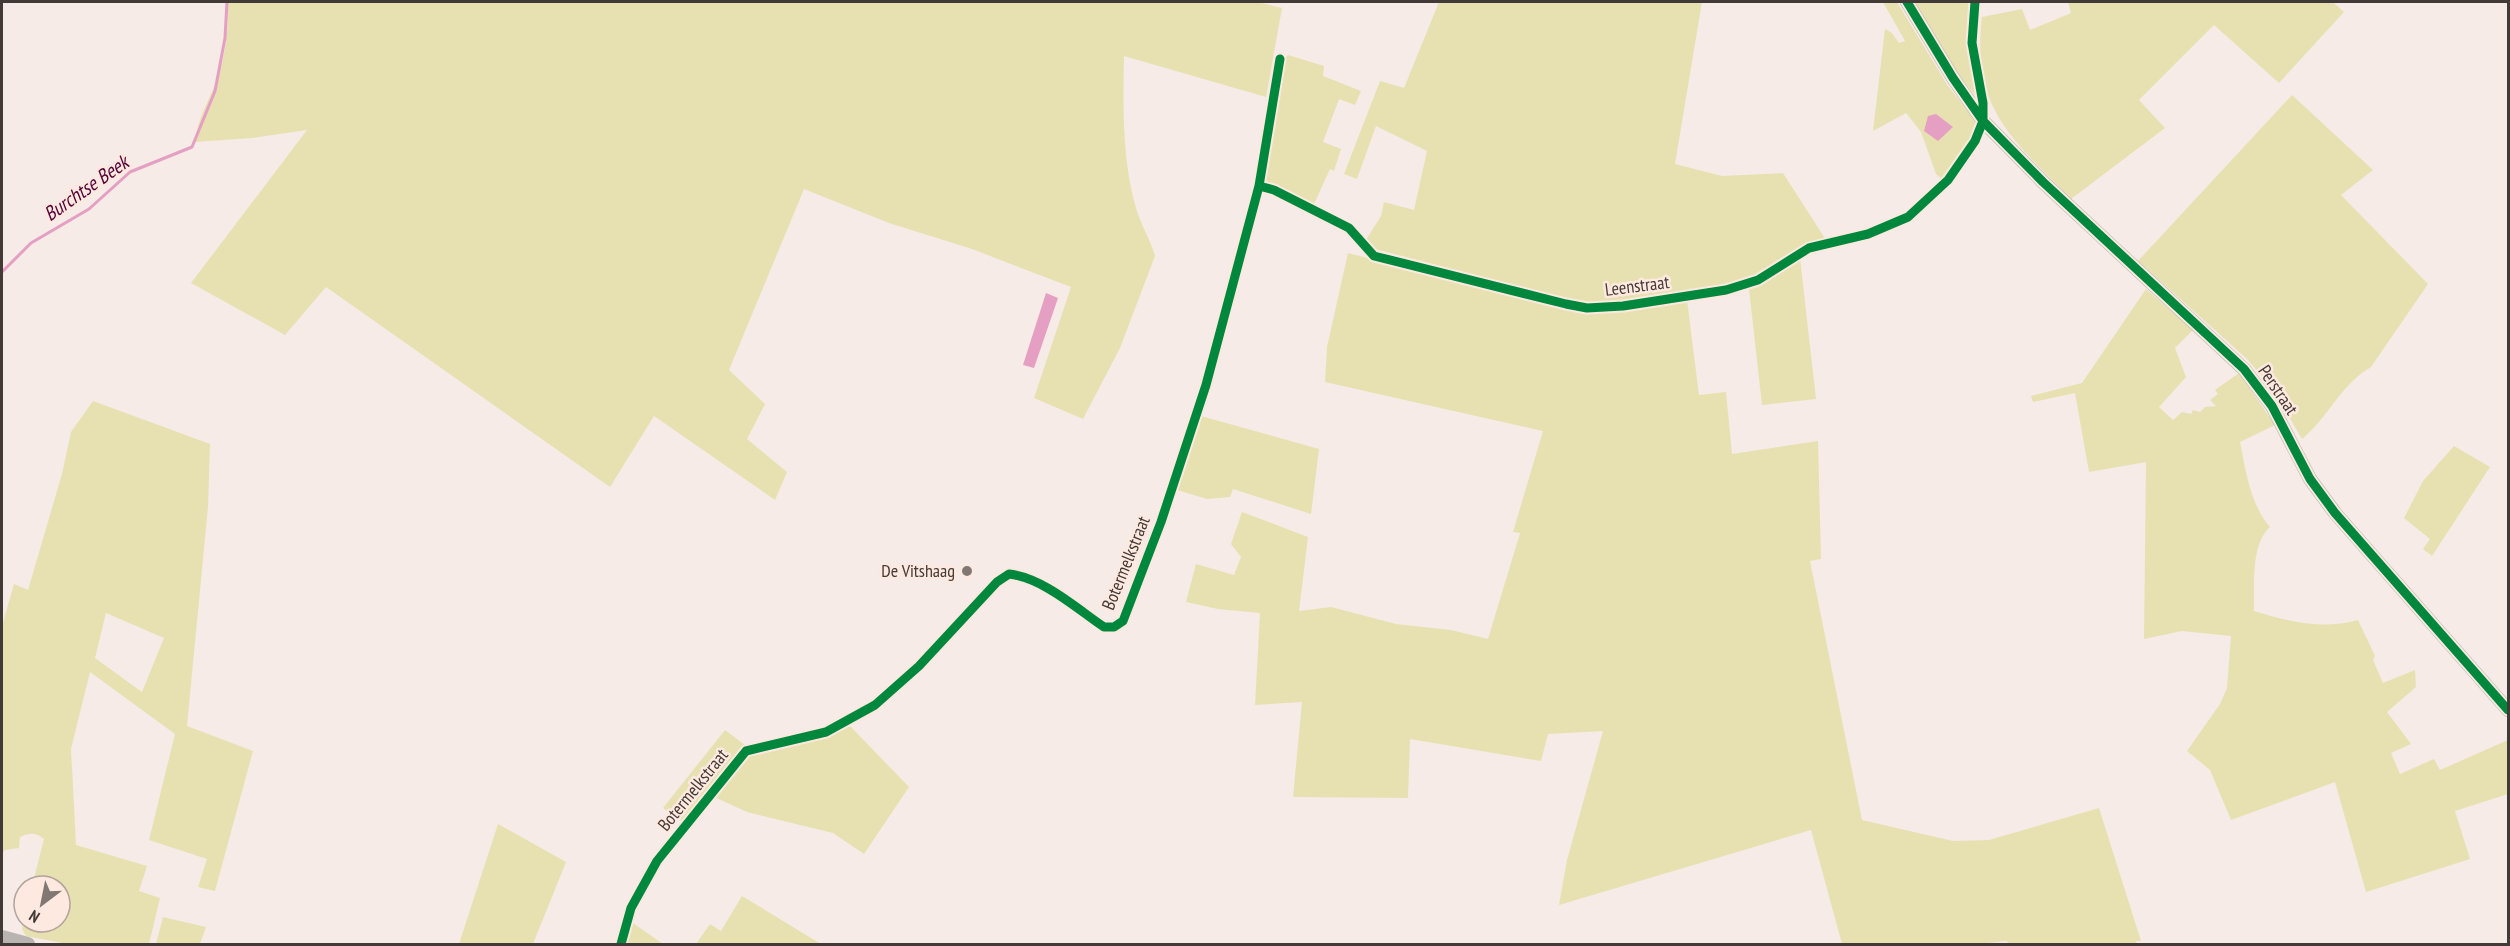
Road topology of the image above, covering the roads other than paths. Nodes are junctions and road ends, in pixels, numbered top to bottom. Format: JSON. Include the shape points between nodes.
{"nodes":[{"id":1,"x":1907,"y":2,"type":"edge"},
{"id":2,"x":1975,"y":2,"type":"edge"},
{"id":3,"x":1280,"y":59,"type":"dead end"},
{"id":4,"x":1983,"y":121,"type":"junction"},
{"id":5,"x":1259,"y":186,"type":"junction"},
{"id":6,"x":2508,"y":710,"type":"edge"},
{"id":7,"x":2,"y":937,"type":"edge"},
{"id":8,"x":28,"y":945,"type":"edge"},
{"id":9,"x":621,"y":945,"type":"edge"}],
"edges":[{"from":1,"to":4,"type":"street","name":"Perstraat"},
{"from":2,"to":4,"type":"street","via":[[1972,43]]},
{"from":3,"to":5,"type":"street","name":"Botermelkstraat"},
{"from":4,"to":5,"type":"street","name":"Leenstraat","via":[[1975,141],[1948,180],[1908,217],[1868,234],[1809,248],[1758,280],[1726,290],[1623,306],[1587,308],[1374,256],[1349,228]]},
{"from":4,"to":6,"type":"street","name":"Perstraat","via":[[2244,369],[2272,406],[2310,479],[2331,507]]},
{"from":5,"to":9,"type":"street","name":"Botermelkstraat","via":[[1206,385],[1161,522],[1123,621],[1114,627],[1104,627],[1024,575],[1009,574],[875,705],[826,732],[746,751],[657,861],[631,908]]},
{"from":7,"to":8,"type":"street"}]}
